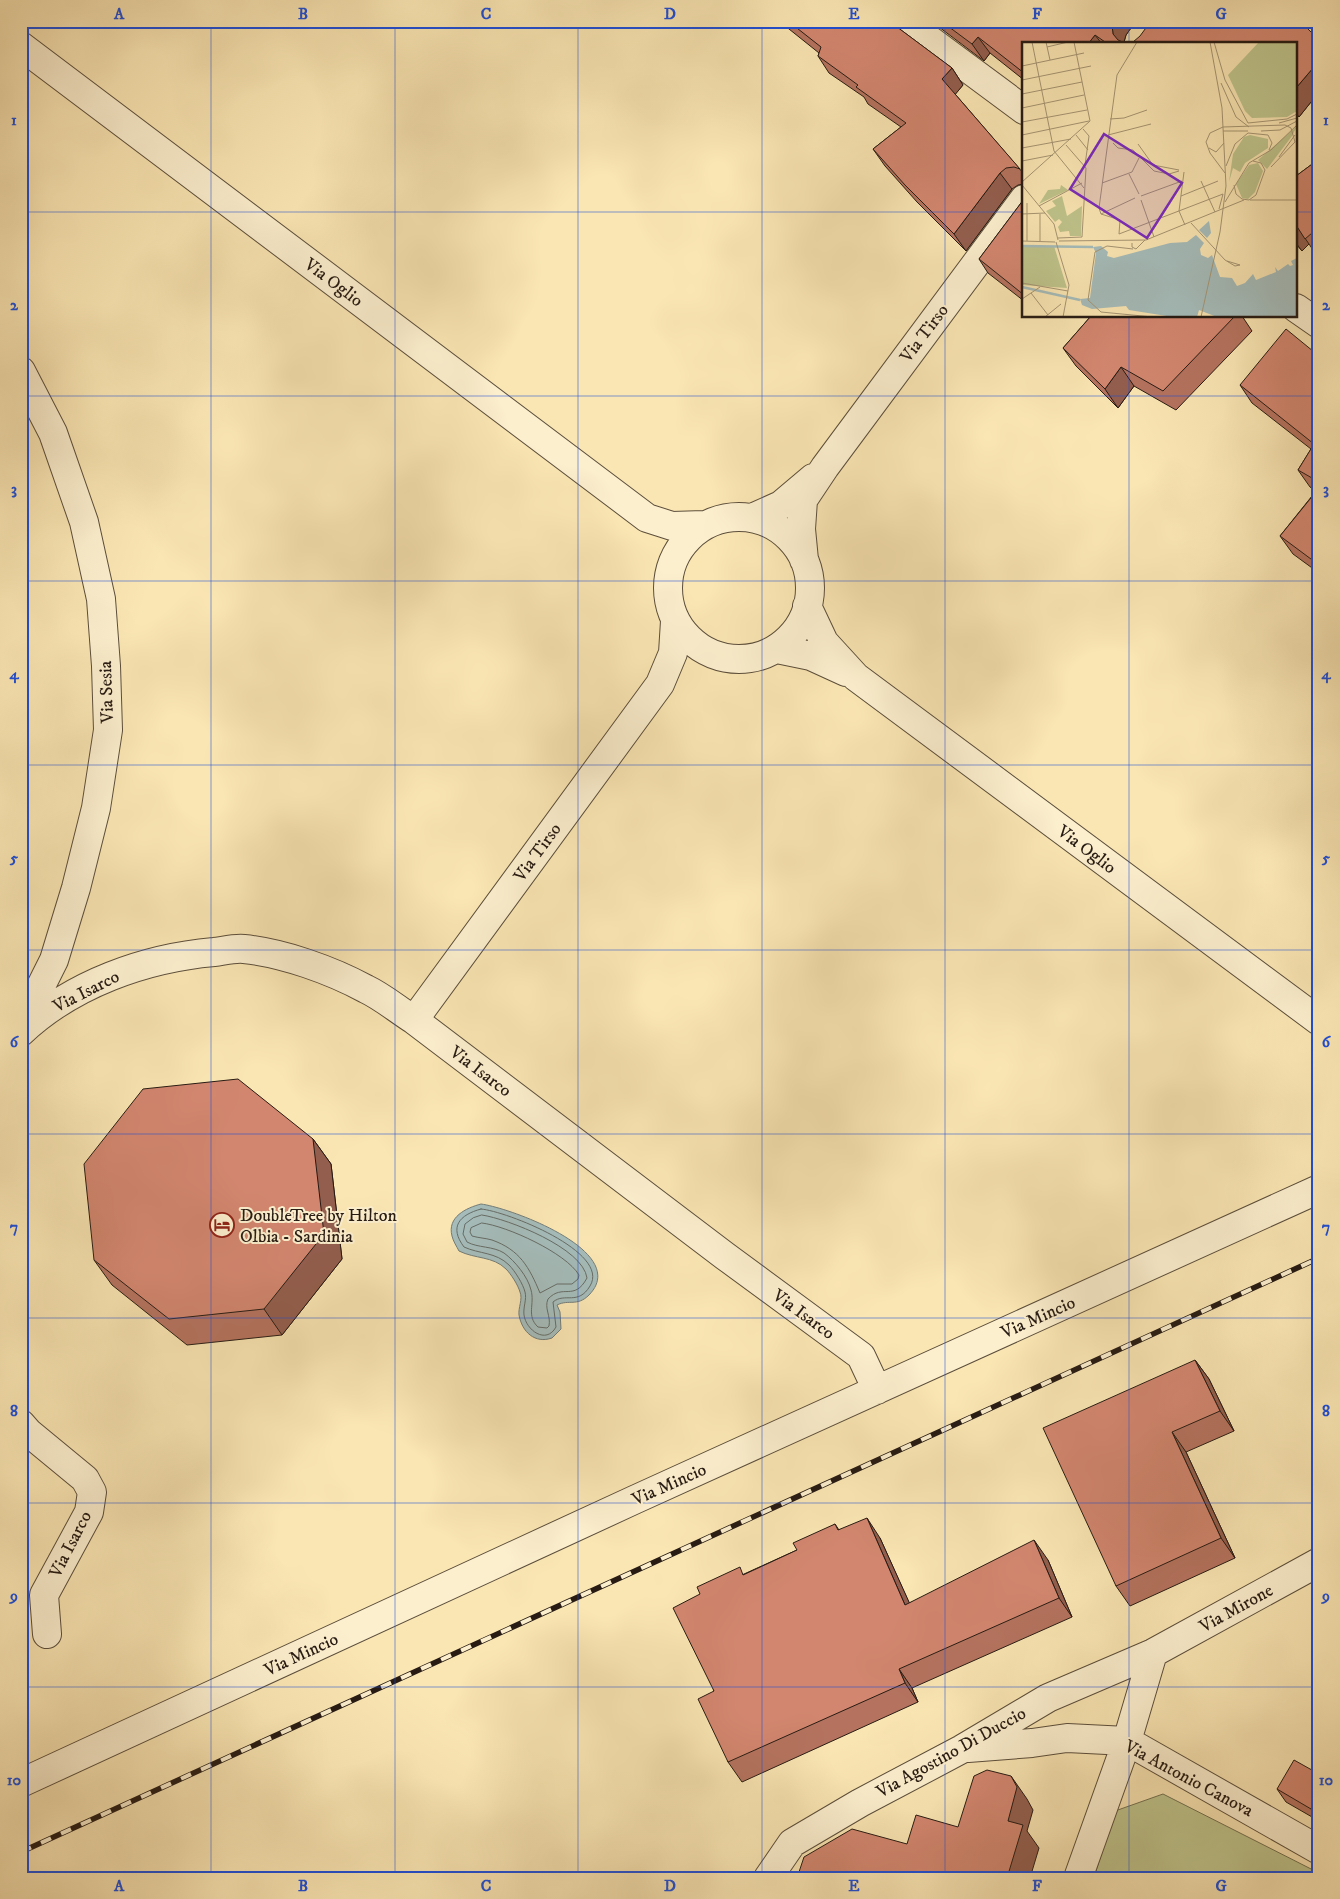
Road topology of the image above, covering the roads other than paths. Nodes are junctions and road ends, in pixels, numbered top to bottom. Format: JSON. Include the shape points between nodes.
{"nodes":[{"id":1,"x":904,"y":21,"type":"edge"},
{"id":2,"x":21,"y":46,"type":"edge"},
{"id":3,"x":1022,"y":109,"type":"edge"},
{"id":4,"x":1022,"y":202,"type":"edge"},
{"id":5,"x":1298,"y":309,"type":"edge"},
{"id":6,"x":1319,"y":324,"type":"edge"},
{"id":7,"x":21,"y":370,"type":"edge"},
{"id":8,"x":825,"y":467,"type":"junction"},
{"id":9,"x":647,"y":518,"type":"junction"},
{"id":10,"x":752,"y":518,"type":"junction"},
{"id":11,"x":704,"y":525,"type":"junction"},
{"id":12,"x":804,"y":561,"type":"junction"},
{"id":13,"x":672,"y":563,"type":"junction"},
{"id":14,"x":807,"y":606,"type":"junction"},
{"id":15,"x":675,"y":621,"type":"junction"},
{"id":16,"x":777,"y":649,"type":"junction"},
{"id":17,"x":711,"y":654,"type":"junction"},
{"id":18,"x":856,"y":676,"type":"junction"},
{"id":19,"x":660,"y":684,"type":"junction"},
{"id":20,"x":414,"y":1020,"type":"junction"},
{"id":21,"x":1319,"y":1021,"type":"edge"},
{"id":22,"x":30,"y":1024,"type":"edge"},
{"id":23,"x":1319,"y":1189,"type":"edge"},
{"id":24,"x":877,"y":1390,"type":"junction"},
{"id":25,"x":21,"y":1424,"type":"edge"},
{"id":26,"x":1319,"y":1562,"type":"edge"},
{"id":27,"x":47,"y":1634,"type":"dead end"},
{"id":28,"x":1153,"y":1654,"type":"junction"},
{"id":29,"x":1127,"y":1740,"type":"junction"},
{"id":30,"x":962,"y":1749,"type":"junction"},
{"id":31,"x":21,"y":1783,"type":"edge"},
{"id":32,"x":1319,"y":1850,"type":"edge"},
{"id":33,"x":768,"y":1878,"type":"edge"},
{"id":34,"x":1078,"y":1878,"type":"edge"}],
"edges":[{"from":1,"to":3,"type":"street"},
{"from":2,"to":9,"type":"street","name":"Via Oglio"},
{"from":4,"to":8,"type":"street","name":"Via Tirso"},
{"from":5,"to":6,"type":"street"},
{"from":7,"to":22,"type":"street","name":"Via Sesia","via":[[53,433],[84,522],[101,599],[108,730],[96,808],[76,888],[54,960],[34,1000]]},
{"from":8,"to":10,"type":"street","via":[[781,505]]},
{"from":8,"to":12,"type":"street","via":[[803,500]]},
{"from":9,"to":11,"type":"street","via":[[672,526]]},
{"from":9,"to":13,"type":"street"},
{"from":10,"to":11,"type":"street","via":[[728,517]]},
{"from":10,"to":12,"type":"street","via":[[773,526],[792,541]]},
{"from":11,"to":13,"type":"street","via":[[685,540]]},
{"from":12,"to":14,"type":"street","via":[[810,584]]},
{"from":13,"to":15,"type":"street","via":[[667,589]]},
{"from":14,"to":16,"type":"street","via":[[797,629]]},
{"from":14,"to":18,"type":"street","via":[[824,642]]},
{"from":15,"to":17,"type":"street","via":[[692,641]]},
{"from":15,"to":19,"type":"street","via":[[673,653]]},
{"from":16,"to":17,"type":"street","via":[[757,657],[732,659]]},
{"from":16,"to":18,"type":"street","via":[[811,656]]},
{"from":17,"to":19,"type":"street","via":[[683,665]]},
{"from":18,"to":21,"type":"street","name":"Via Oglio"},
{"from":19,"to":20,"type":"street","name":"Via Tirso"},
{"from":20,"to":22,"type":"street","name":"Via Isarco","via":[[366,989],[326,972],[286,957],[242,949],[188,954],[130,969],[82,989]]},
{"from":20,"to":24,"type":"street","name":"Via Isarco","via":[[861,1356]]},
{"from":23,"to":24,"type":"street","name":"Via Mincio"},
{"from":24,"to":31,"type":"street","name":"Via Mincio"},
{"from":25,"to":27,"type":"street","name":"Via Isarco","via":[[85,1479],[92,1492],[89,1512],[44,1595]]},
{"from":26,"to":28,"type":"street","name":"Via Mirone"},
{"from":28,"to":29,"type":"street"},
{"from":28,"to":30,"type":"street","name":"Via Agostino Di Duccio","via":[[1048,1698]]},
{"from":29,"to":30,"type":"street","name":"Via Antonio Canova","via":[[1067,1738]]},
{"from":29,"to":32,"type":"street","name":"Via Antonio Canova"},
{"from":29,"to":34,"type":"street"},
{"from":30,"to":33,"type":"street","name":"Via Agostino Di Duccio","via":[[792,1843]]}]}
